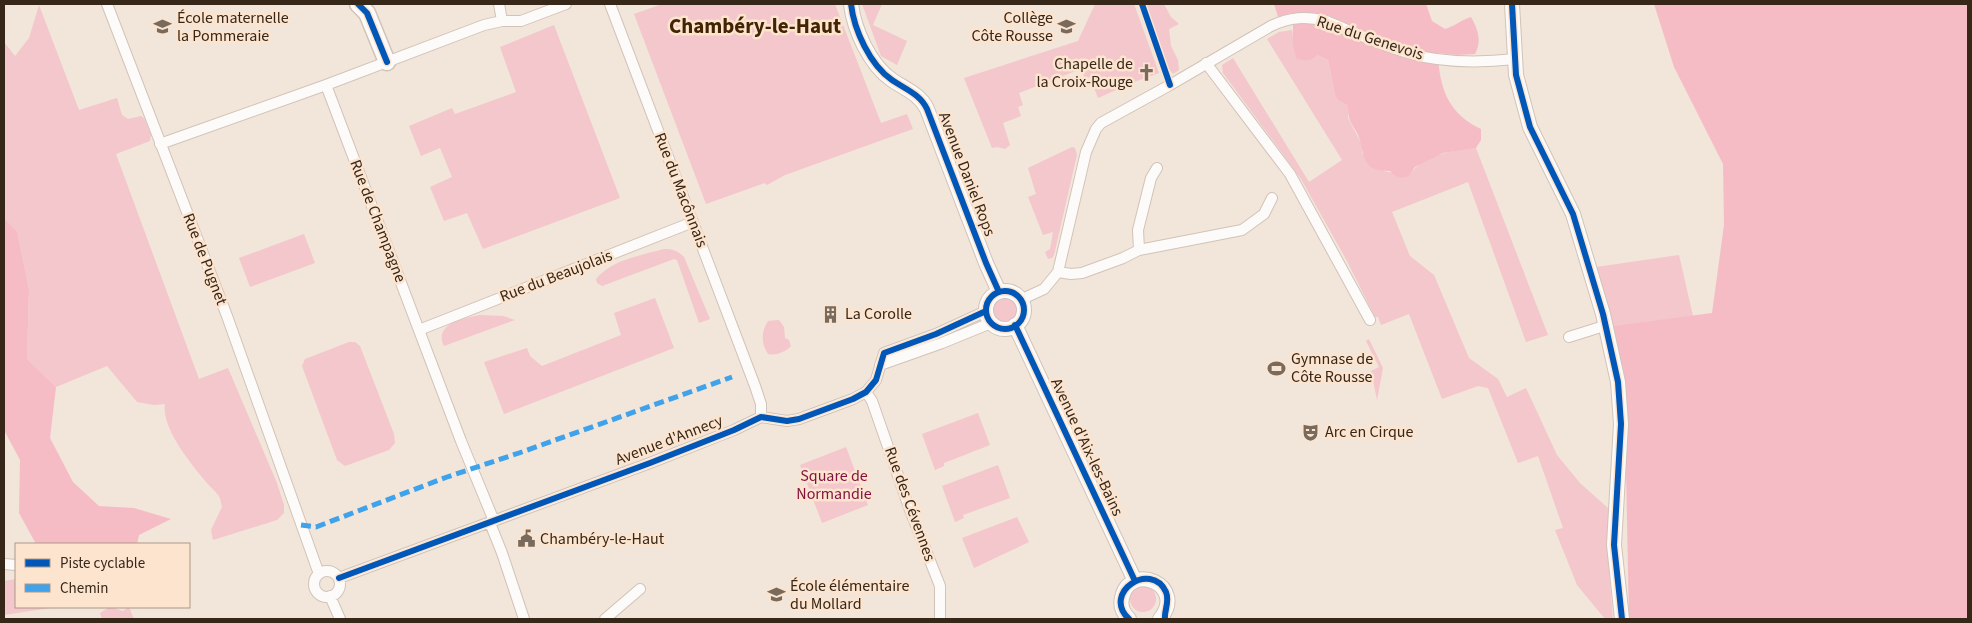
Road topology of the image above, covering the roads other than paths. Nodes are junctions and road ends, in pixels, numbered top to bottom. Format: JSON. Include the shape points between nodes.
{"nodes":[{"id":1,"x":107,"y":4,"type":"edge"},
{"id":2,"x":358,"y":4,"type":"edge"},
{"id":3,"x":566,"y":4,"type":"edge"},
{"id":4,"x":610,"y":4,"type":"edge"},
{"id":5,"x":851,"y":4,"type":"edge"},
{"id":6,"x":1512,"y":4,"type":"edge"},
{"id":7,"x":501,"y":11,"type":"edge"},
{"id":8,"x":1514,"y":59,"type":"junction"},
{"id":9,"x":387,"y":62,"type":"junction"},
{"id":10,"x":1206,"y":63,"type":"junction"},
{"id":11,"x":326,"y":86,"type":"junction"},
{"id":12,"x":160,"y":144,"type":"junction"},
{"id":13,"x":1157,"y":168,"type":"dead end"},
{"id":14,"x":1272,"y":198,"type":"dead end"},
{"id":15,"x":693,"y":222,"type":"junction"},
{"id":16,"x":1139,"y":250,"type":"junction"},
{"id":17,"x":1058,"y":272,"type":"junction"},
{"id":18,"x":999,"y":292,"type":"junction"},
{"id":19,"x":1020,"y":300,"type":"junction"},
{"id":20,"x":988,"y":317,"type":"junction"},
{"id":21,"x":1370,"y":320,"type":"dead end"},
{"id":22,"x":1015,"y":325,"type":"junction"},
{"id":23,"x":1604,"y":326,"type":"junction"},
{"id":24,"x":419,"y":330,"type":"junction"},
{"id":25,"x":1569,"y":337,"type":"dead end"},
{"id":26,"x":866,"y":392,"type":"junction"},
{"id":27,"x":761,"y":417,"type":"junction"},
{"id":28,"x":492,"y":522,"type":"junction"},
{"id":29,"x":318,"y":574,"type":"junction"},
{"id":30,"x":339,"y":578,"type":"junction"},
{"id":31,"x":1135,"y":581,"type":"junction"},
{"id":32,"x":640,"y":588,"type":"dead end"},
{"id":33,"x":330,"y":596,"type":"junction"},
{"id":34,"x":1163,"y":617,"type":"edge"},
{"id":35,"x":1123,"y":618,"type":"edge"},
{"id":36,"x":340,"y":619,"type":"edge"},
{"id":37,"x":524,"y":619,"type":"edge"},
{"id":38,"x":606,"y":619,"type":"edge"},
{"id":39,"x":940,"y":619,"type":"edge"},
{"id":40,"x":1622,"y":619,"type":"edge"}],
"edges":[{"from":1,"to":12,"type":"street","name":"Rue de Pugnet"},
{"from":2,"to":9,"type":"main road","via":[[367,13]]},
{"from":3,"to":7,"type":"street","via":[[522,21]]},
{"from":4,"to":15,"type":"street","name":"Rue du Macônnais"},
{"from":5,"to":18,"type":"main road","name":"Avenue Daniel Rops","via":[[858,29],[879,71],[923,101]]},
{"from":6,"to":8,"type":"main road"},
{"from":7,"to":9,"type":"street","via":[[484,25]]},
{"from":8,"to":10,"type":"street","name":"Rue du Genevois","via":[[1484,63],[1422,56],[1326,21],[1298,17],[1271,26]]},
{"from":8,"to":23,"type":"main road","via":[[1530,128],[1573,214]]},
{"from":9,"to":11,"type":"street"},
{"from":10,"to":17,"type":"street","name":"Rue du Genevois","via":[[1109,118],[1096,129],[1086,152]]},
{"from":10,"to":21,"type":"street","via":[[1290,174]]},
{"from":11,"to":12,"type":"street"},
{"from":11,"to":24,"type":"street","name":"Rue de Champagne"},
{"from":12,"to":29,"type":"street","name":"Rue de Pugnet","via":[[227,316]]},
{"from":13,"to":16,"type":"street","via":[[1151,178],[1138,230]]},
{"from":14,"to":16,"type":"street","via":[[1264,214],[1242,230]]},
{"from":15,"to":24,"type":"street","name":"Rue du Beaujolais"},
{"from":15,"to":27,"type":"street","name":"Rue du Macônnais","via":[[752,377],[761,404]]},
{"from":16,"to":17,"type":"street","via":[[1082,273]]},
{"from":17,"to":19,"type":"street","name":"Rue du Genevois","via":[[1044,289]]},
{"from":18,"to":19,"type":"main road","via":[[1012,293]]},
{"from":18,"to":20,"type":"main road","via":[[989,299]]},
{"from":19,"to":22,"type":"main road","via":[[1022,317]]},
{"from":20,"to":22,"type":"main road","via":[[1002,328]]},
{"from":20,"to":26,"type":"street","via":[[880,365],[876,380]]},
{"from":22,"to":31,"type":"main road","name":"Avenue d'Aix-les-Bains"},
{"from":23,"to":25,"type":"street"},
{"from":23,"to":40,"type":"main road","via":[[1619,390],[1621,424],[1614,545]]},
{"from":24,"to":28,"type":"street","name":"Rue de Champagne"},
{"from":26,"to":27,"type":"street","via":[[799,419],[787,421]]},
{"from":26,"to":39,"type":"street","name":"Rue des Cévennes","via":[[940,586]]},
{"from":27,"to":28,"type":"street","name":"Avenue d'Annecy"},
{"from":28,"to":30,"type":"street","name":"Avenue d'Annecy"},
{"from":28,"to":37,"type":"street","name":"Rue de Champagne"},
{"from":29,"to":30,"type":"street","via":[[330,571]]},
{"from":29,"to":33,"type":"street","via":[[314,581],[316,590]]},
{"from":30,"to":33,"type":"street","via":[[339,589]]},
{"from":31,"to":34,"type":"main road","via":[[1147,579],[1161,585],[1168,599]]},
{"from":31,"to":35,"type":"main road","via":[[1122,594]]},
{"from":32,"to":38,"type":"street"},
{"from":33,"to":36,"type":"street"}]}
